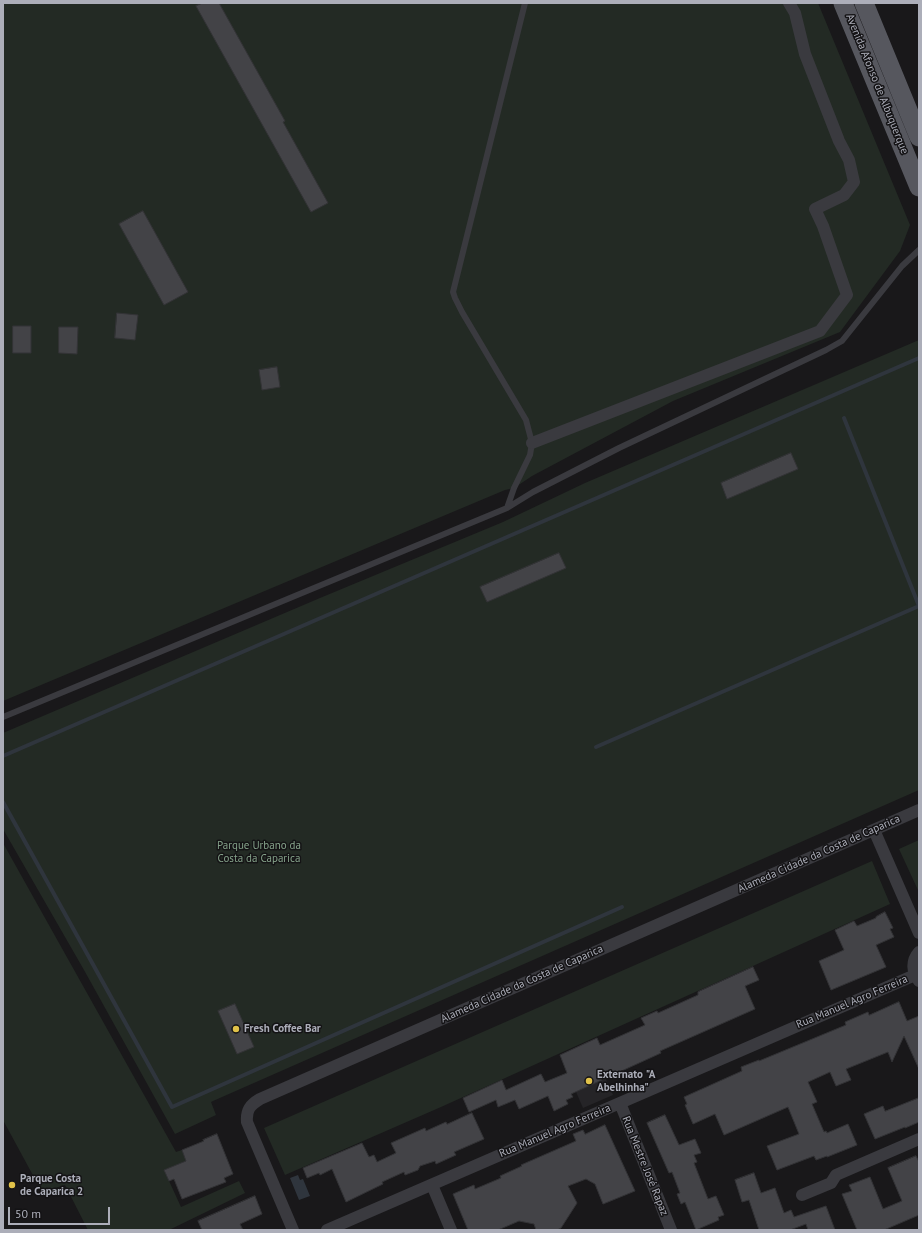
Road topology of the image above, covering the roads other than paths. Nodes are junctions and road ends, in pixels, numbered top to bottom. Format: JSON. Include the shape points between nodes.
{"nodes":[{"id":1,"x":526,"y":3,"type":"edge"},
{"id":2,"x":789,"y":3,"type":"edge"},
{"id":3,"x":843,"y":3,"type":"edge"},
{"id":4,"x":864,"y":3,"type":"edge"},
{"id":5,"x":919,"y":137,"type":"edge"},
{"id":6,"x":919,"y":186,"type":"edge"},
{"id":7,"x":919,"y":250,"type":"edge"},
{"id":8,"x":532,"y":443,"type":"junction"},
{"id":9,"x":507,"y":508,"type":"junction"},
{"id":10,"x":3,"y":717,"type":"edge"},
{"id":11,"x":919,"y":810,"type":"edge"},
{"id":12,"x":874,"y":830,"type":"junction"},
{"id":13,"x":919,"y":933,"type":"edge"},
{"id":14,"x":919,"y":952,"type":"edge"},
{"id":15,"x":917,"y":978,"type":"edge"},
{"id":16,"x":620,"y":1103,"type":"junction"},
{"id":17,"x":919,"y":1139,"type":"edge"},
{"id":18,"x":432,"y":1185,"type":"junction"},
{"id":19,"x":802,"y":1195,"type":"dead end"},
{"id":20,"x":293,"y":1230,"type":"edge"},
{"id":21,"x":327,"y":1230,"type":"edge"},
{"id":22,"x":451,"y":1230,"type":"edge"},
{"id":23,"x":671,"y":1230,"type":"edge"}],
"edges":[{"from":1,"to":8,"type":"lane","via":[[454,292],[462,312],[526,420]]},
{"from":2,"to":8,"type":"street","via":[[795,13],[805,54],[849,160],[854,182],[844,195],[815,209],[847,294],[820,331]]},
{"from":3,"to":6,"type":"main road","name":"Avenida Afonso de Albuquerque"},
{"from":4,"to":5,"type":"main road","name":"Avenida Afonso de Albuquerque"},
{"from":7,"to":9,"type":"lane","via":[[902,266],[842,341],[619,448]]},
{"from":8,"to":9,"type":"lane","via":[[530,455]]},
{"from":9,"to":10,"type":"lane"},
{"from":11,"to":12,"type":"street","name":"Alameda Cidade da Costa de Caparica"},
{"from":12,"to":13,"type":"street"},
{"from":12,"to":20,"type":"street","name":"Alameda Cidade da Costa de Caparica","via":[[252,1104],[247,1110],[247,1122]]},
{"from":14,"to":15,"type":"street","via":[[913,964]]},
{"from":15,"to":16,"type":"street","name":"Rua Manuel Agro Ferreira"},
{"from":16,"to":18,"type":"street","name":"Rua Manuel Agro Ferreira"},
{"from":16,"to":23,"type":"street","name":"Rua Mestre José Rapaz"},
{"from":17,"to":19,"type":"street","via":[[836,1175],[831,1183]]},
{"from":18,"to":21,"type":"street","name":"Rua Manuel Agro Ferreira"},
{"from":18,"to":22,"type":"street"}]}
